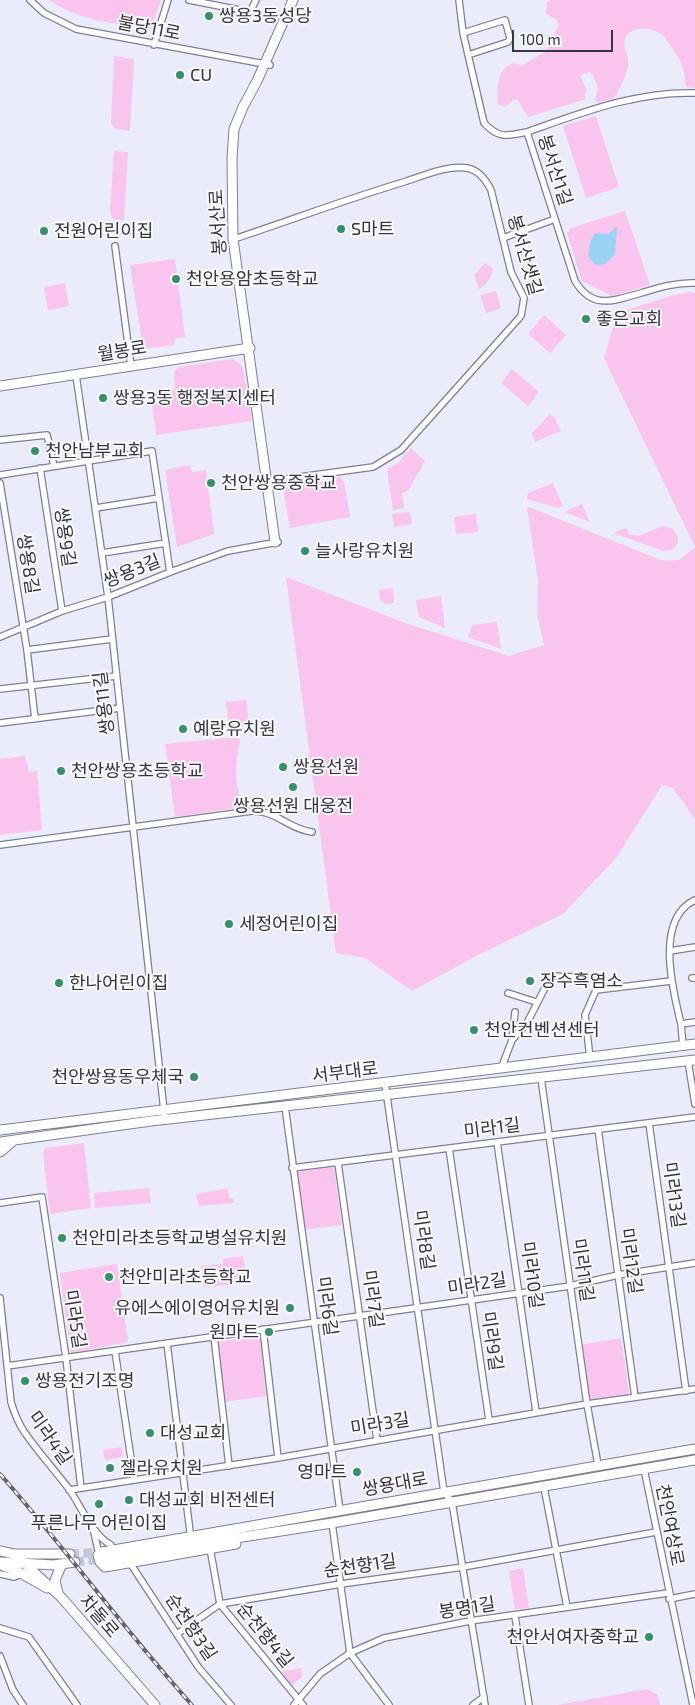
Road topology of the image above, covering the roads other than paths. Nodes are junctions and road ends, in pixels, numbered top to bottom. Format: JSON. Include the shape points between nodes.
{"nodes":[{"id":1,"x":30,"y":0,"type":"edge"},
{"id":2,"x":168,"y":0,"type":"edge"},
{"id":3,"x":189,"y":0,"type":"edge"},
{"id":4,"x":256,"y":0,"type":"edge"},
{"id":5,"x":293,"y":0,"type":"edge"},
{"id":6,"x":297,"y":0,"type":"edge"},
{"id":7,"x":459,"y":0,"type":"edge"},
{"id":8,"x":463,"y":33,"type":"junction"},
{"id":9,"x":154,"y":45,"type":"junction"},
{"id":10,"x":468,"y":55,"type":"junction"},
{"id":11,"x":267,"y":65,"type":"junction"},
{"id":12,"x":695,"y":93,"type":"edge"},
{"id":13,"x":527,"y":132,"type":"junction"},
{"id":14,"x":555,"y":219,"type":"junction"},
{"id":15,"x":237,"y":238,"type":"junction"},
{"id":16,"x":503,"y":238,"type":"junction"},
{"id":17,"x":115,"y":246,"type":"dead end"},
{"id":18,"x":695,"y":282,"type":"edge"},
{"id":19,"x":249,"y":348,"type":"junction"},
{"id":20,"x":131,"y":366,"type":"junction"},
{"id":21,"x":76,"y":374,"type":"junction"},
{"id":22,"x":0,"y":386,"type":"edge"},
{"id":23,"x":0,"y":440,"type":"edge"},
{"id":24,"x":88,"y":461,"type":"junction"},
{"id":25,"x":54,"y":466,"type":"junction"},
{"id":26,"x":40,"y":468,"type":"junction"},
{"id":27,"x":0,"y":475,"type":"edge"},
{"id":28,"x":270,"y":481,"type":"junction"},
{"id":29,"x":0,"y":482,"type":"edge"},
{"id":30,"x":159,"y":498,"type":"junction"},
{"id":31,"x":96,"y":508,"type":"junction"},
{"id":32,"x":276,"y":542,"type":"junction"},
{"id":33,"x":166,"y":543,"type":"junction"},
{"id":34,"x":102,"y":553,"type":"junction"},
{"id":35,"x":170,"y":572,"type":"junction"},
{"id":36,"x":108,"y":597,"type":"junction"},
{"id":37,"x":62,"y":611,"type":"junction"},
{"id":38,"x":22,"y":628,"type":"junction"},
{"id":39,"x":0,"y":637,"type":"edge"},
{"id":40,"x":112,"y":639,"type":"junction"},
{"id":41,"x":27,"y":650,"type":"junction"},
{"id":42,"x":116,"y":676,"type":"junction"},
{"id":43,"x":30,"y":685,"type":"junction"},
{"id":44,"x":0,"y":688,"type":"edge"},
{"id":45,"x":120,"y":708,"type":"junction"},
{"id":46,"x":35,"y":719,"type":"junction"},
{"id":47,"x":0,"y":723,"type":"edge"},
{"id":48,"x":134,"y":828,"type":"junction"},
{"id":49,"x":312,"y":832,"type":"dead end"},
{"id":50,"x":0,"y":845,"type":"edge"},
{"id":51,"x":695,"y":900,"type":"edge"},
{"id":52,"x":695,"y":947,"type":"edge"},
{"id":53,"x":670,"y":950,"type":"junction"},
{"id":54,"x":576,"y":977,"type":"dead end"},
{"id":55,"x":671,"y":981,"type":"junction"},
{"id":56,"x":508,"y":993,"type":"dead end"},
{"id":57,"x":536,"y":1002,"type":"junction"},
{"id":58,"x":515,"y":1012,"type":"dead end"},
{"id":59,"x":695,"y":1022,"type":"edge"},
{"id":60,"x":681,"y":1024,"type":"junction"},
{"id":61,"x":512,"y":1040,"type":"junction"},
{"id":62,"x":695,"y":1044,"type":"edge"},
{"id":63,"x":683,"y":1046,"type":"junction"},
{"id":64,"x":590,"y":1058,"type":"junction"},
{"id":65,"x":691,"y":1060,"type":"edge"},
{"id":66,"x":501,"y":1069,"type":"junction"},
{"id":67,"x":541,"y":1078,"type":"junction"},
{"id":68,"x":385,"y":1083,"type":"junction"},
{"id":69,"x":386,"y":1095,"type":"junction"},
{"id":70,"x":695,"y":1104,"type":"edge"},
{"id":71,"x":285,"y":1106,"type":"junction"},
{"id":72,"x":164,"y":1116,"type":"junction"},
{"id":73,"x":695,"y":1117,"type":"edge"},
{"id":74,"x":649,"y":1123,"type":"junction"},
{"id":75,"x":0,"y":1124,"type":"edge"},
{"id":76,"x":10,"y":1129,"type":"junction"},
{"id":77,"x":0,"y":1130,"type":"edge"},
{"id":78,"x":598,"y":1130,"type":"junction"},
{"id":79,"x":548,"y":1136,"type":"junction"},
{"id":80,"x":15,"y":1140,"type":"junction"},
{"id":81,"x":0,"y":1142,"type":"edge"},
{"id":82,"x":497,"y":1142,"type":"junction"},
{"id":83,"x":449,"y":1148,"type":"junction"},
{"id":84,"x":0,"y":1152,"type":"edge"},
{"id":85,"x":396,"y":1155,"type":"junction"},
{"id":86,"x":338,"y":1162,"type":"junction"},
{"id":87,"x":292,"y":1168,"type":"junction"},
{"id":88,"x":0,"y":1203,"type":"edge"},
{"id":89,"x":695,"y":1264,"type":"edge"},
{"id":90,"x":669,"y":1267,"type":"junction"},
{"id":91,"x":618,"y":1275,"type":"junction"},
{"id":92,"x":570,"y":1286,"type":"junction"},
{"id":93,"x":519,"y":1293,"type":"junction"},
{"id":94,"x":0,"y":1298,"type":"edge"},
{"id":95,"x":471,"y":1300,"type":"junction"},
{"id":96,"x":1,"y":1307,"type":"edge"},
{"id":97,"x":418,"y":1308,"type":"junction"},
{"id":98,"x":360,"y":1316,"type":"junction"},
{"id":99,"x":314,"y":1323,"type":"junction"},
{"id":100,"x":264,"y":1329,"type":"junction"},
{"id":101,"x":214,"y":1336,"type":"junction"},
{"id":102,"x":167,"y":1343,"type":"junction"},
{"id":103,"x":115,"y":1351,"type":"junction"},
{"id":104,"x":66,"y":1358,"type":"junction"},
{"id":105,"x":7,"y":1366,"type":"junction"},
{"id":106,"x":695,"y":1389,"type":"edge"},
{"id":107,"x":686,"y":1390,"type":"junction"},
{"id":108,"x":635,"y":1397,"type":"junction"},
{"id":109,"x":587,"y":1404,"type":"junction"},
{"id":110,"x":536,"y":1412,"type":"junction"},
{"id":111,"x":489,"y":1420,"type":"junction"},
{"id":112,"x":435,"y":1430,"type":"junction"},
{"id":113,"x":377,"y":1440,"type":"junction"},
{"id":114,"x":332,"y":1447,"type":"junction"},
{"id":115,"x":695,"y":1449,"type":"edge"},
{"id":116,"x":278,"y":1458,"type":"junction"},
{"id":117,"x":695,"y":1460,"type":"edge"},
{"id":118,"x":598,"y":1465,"type":"junction"},
{"id":119,"x":229,"y":1466,"type":"junction"},
{"id":120,"x":644,"y":1469,"type":"junction"},
{"id":121,"x":181,"y":1472,"type":"junction"},
{"id":122,"x":134,"y":1479,"type":"junction"},
{"id":123,"x":544,"y":1487,"type":"junction"},
{"id":124,"x":81,"y":1488,"type":"junction"},
{"id":125,"x":69,"y":1490,"type":"junction"},
{"id":126,"x":444,"y":1492,"type":"junction"},
{"id":127,"x":452,"y":1502,"type":"junction"},
{"id":128,"x":340,"y":1511,"type":"junction"},
{"id":129,"x":306,"y":1518,"type":"junction"},
{"id":130,"x":332,"y":1523,"type":"junction"},
{"id":131,"x":92,"y":1526,"type":"junction"},
{"id":132,"x":294,"y":1529,"type":"junction"},
{"id":133,"x":190,"y":1532,"type":"junction"},
{"id":134,"x":656,"y":1532,"type":"junction"},
{"id":135,"x":111,"y":1545,"type":"junction"},
{"id":136,"x":210,"y":1548,"type":"junction"},
{"id":137,"x":557,"y":1549,"type":"junction"},
{"id":138,"x":0,"y":1551,"type":"edge"},
{"id":139,"x":14,"y":1554,"type":"junction"},
{"id":140,"x":100,"y":1554,"type":"junction"},
{"id":141,"x":130,"y":1563,"type":"junction"},
{"id":142,"x":0,"y":1564,"type":"edge"},
{"id":143,"x":62,"y":1564,"type":"junction"},
{"id":144,"x":26,"y":1565,"type":"junction"},
{"id":145,"x":463,"y":1567,"type":"junction"},
{"id":146,"x":0,"y":1574,"type":"edge"},
{"id":147,"x":22,"y":1574,"type":"junction"},
{"id":148,"x":341,"y":1584,"type":"junction"},
{"id":149,"x":695,"y":1594,"type":"edge"},
{"id":150,"x":669,"y":1596,"type":"junction"},
{"id":151,"x":60,"y":1597,"type":"junction"},
{"id":152,"x":220,"y":1604,"type":"junction"},
{"id":153,"x":567,"y":1607,"type":"junction"},
{"id":154,"x":515,"y":1616,"type":"junction"},
{"id":155,"x":470,"y":1621,"type":"junction"},
{"id":156,"x":0,"y":1628,"type":"edge"},
{"id":157,"x":177,"y":1634,"type":"junction"},
{"id":158,"x":350,"y":1653,"type":"junction"},
{"id":159,"x":0,"y":1656,"type":"edge"},
{"id":160,"x":484,"y":1697,"type":"junction"},
{"id":161,"x":296,"y":1703,"type":"edge"},
{"id":162,"x":23,"y":1705,"type":"edge"},
{"id":163,"x":76,"y":1705,"type":"edge"},
{"id":164,"x":155,"y":1705,"type":"edge"},
{"id":165,"x":231,"y":1705,"type":"edge"},
{"id":166,"x":303,"y":1705,"type":"edge"},
{"id":167,"x":389,"y":1705,"type":"edge"},
{"id":168,"x":473,"y":1705,"type":"edge"},
{"id":169,"x":485,"y":1705,"type":"edge"},
{"id":170,"x":529,"y":1705,"type":"edge"},
{"id":171,"x":693,"y":1705,"type":"edge"}],
"edges":[{"from":1,"to":9,"type":"street","name":"불당11로","via":[[44,13],[76,29]]},
{"from":2,"to":9,"type":"street"},
{"from":3,"to":4,"type":"street","via":[[250,12]]},
{"from":5,"to":11,"type":"main road","name":"봉서산로"},
{"from":6,"to":11,"type":"main road","name":"봉서산로"},
{"from":7,"to":8,"type":"street","name":"봉서산1길"},
{"from":8,"to":10,"type":"street","name":"봉서산1길"},
{"from":8,"to":10,"type":"street","via":[[504,20],[510,38],[508,42]]},
{"from":9,"to":11,"type":"street","name":"불당11로"},
{"from":10,"to":13,"type":"street","name":"봉서산1길","via":[[484,123],[494,134]]},
{"from":11,"to":15,"type":"main road","name":"봉서산로","via":[[238,131],[235,158]]},
{"from":11,"to":19,"type":"main road","name":"봉서산로","via":[[234,130],[232,158],[233,239]]},
{"from":12,"to":13,"type":"street","via":[[675,92],[631,99]]},
{"from":13,"to":14,"type":"street","name":"봉서산1길"},
{"from":14,"to":16,"type":"street","name":"봉서산1길"},
{"from":14,"to":18,"type":"street","via":[[575,282],[580,290],[593,298],[615,302]]},
{"from":15,"to":16,"type":"street","name":"봉서산샛길","via":[[380,189],[450,168],[467,168],[487,181]]},
{"from":15,"to":19,"type":"main road","name":"봉서산로"},
{"from":16,"to":28,"type":"street","name":"봉서산샛길","via":[[511,272],[524,298],[522,316],[401,450],[373,467]]},
{"from":17,"to":20,"type":"street"},
{"from":19,"to":20,"type":"main road","name":"월봉로"},
{"from":19,"to":28,"type":"main road","name":"봉서산로"},
{"from":19,"to":32,"type":"main road","name":"봉서산로"},
{"from":20,"to":21,"type":"main road","name":"월봉로"},
{"from":21,"to":22,"type":"main road","name":"월봉로"},
{"from":21,"to":24,"type":"street","name":"쌍용11길"},
{"from":23,"to":25,"type":"street","via":[[46,435]]},
{"from":24,"to":25,"type":"street"},
{"from":24,"to":30,"type":"street","via":[[152,451]]},
{"from":24,"to":31,"type":"street","name":"쌍용11길"},
{"from":25,"to":26,"type":"street"},
{"from":26,"to":27,"type":"street"},
{"from":26,"to":37,"type":"street","name":"쌍용9길"},
{"from":28,"to":32,"type":"main road","name":"봉서산로"},
{"from":29,"to":38,"type":"street","name":"쌍용8길"},
{"from":30,"to":31,"type":"street"},
{"from":30,"to":33,"type":"street"},
{"from":31,"to":34,"type":"street","name":"쌍용11길"},
{"from":32,"to":35,"type":"street","name":"쌍용3길","via":[[228,551]]},
{"from":33,"to":34,"type":"street"},
{"from":33,"to":35,"type":"street"},
{"from":34,"to":36,"type":"street","name":"쌍용11길"},
{"from":35,"to":36,"type":"street","name":"쌍용3길"},
{"from":36,"to":37,"type":"street","name":"쌍용3길"},
{"from":36,"to":40,"type":"street","name":"쌍용11길"},
{"from":37,"to":38,"type":"street","name":"쌍용3길"},
{"from":38,"to":39,"type":"street","name":"쌍용3길"},
{"from":38,"to":41,"type":"street","name":"쌍용8길"},
{"from":40,"to":41,"type":"street"},
{"from":40,"to":42,"type":"street","name":"쌍용11길"},
{"from":41,"to":43,"type":"street","name":"쌍용8길"},
{"from":42,"to":43,"type":"street"},
{"from":42,"to":45,"type":"street","name":"쌍용11길"},
{"from":43,"to":44,"type":"street"},
{"from":43,"to":46,"type":"street","name":"쌍용8길"},
{"from":45,"to":46,"type":"street"},
{"from":45,"to":48,"type":"street","name":"쌍용11길"},
{"from":46,"to":47,"type":"street"},
{"from":48,"to":49,"type":"street","via":[[265,811],[296,829]]},
{"from":48,"to":50,"type":"street"},
{"from":48,"to":72,"type":"street","name":"쌍용11길"},
{"from":51,"to":53,"type":"street","via":[[675,922]]},
{"from":52,"to":53,"type":"street"},
{"from":53,"to":55,"type":"street"},
{"from":54,"to":57,"type":"street","via":[[551,976]]},
{"from":55,"to":60,"type":"street"},
{"from":55,"to":64,"type":"street","via":[[596,990],[585,1016]]},
{"from":56,"to":57,"type":"street"},
{"from":57,"to":61,"type":"street","via":[[527,1023]]},
{"from":58,"to":61,"type":"street"},
{"from":59,"to":60,"type":"street"},
{"from":60,"to":63,"type":"street"},
{"from":61,"to":66,"type":"street"},
{"from":62,"to":63,"type":"main road","name":"서부대로"},
{"from":63,"to":64,"type":"main road","name":"서부대로"},
{"from":64,"to":66,"type":"main road","name":"서부대로"},
{"from":65,"to":67,"type":"main road","name":"서부대로"},
{"from":65,"to":70,"type":"street"},
{"from":66,"to":68,"type":"main road","name":"서부대로"},
{"from":67,"to":69,"type":"main road","name":"서부대로"},
{"from":67,"to":79,"type":"street","name":"미라11길"},
{"from":68,"to":69,"type":"street","name":"미라8길"},
{"from":68,"to":72,"type":"main road","name":"서부대로"},
{"from":69,"to":71,"type":"main road","name":"서부대로"},
{"from":69,"to":85,"type":"street","name":"미라8길"},
{"from":71,"to":72,"type":"main road","name":"서부대로"},
{"from":71,"to":87,"type":"street","name":"미라6길"},
{"from":72,"to":76,"type":"main road","name":"서부대로"},
{"from":72,"to":80,"type":"main road","name":"서부대로"},
{"from":73,"to":74,"type":"street","name":"미라1길"},
{"from":74,"to":78,"type":"street","name":"미라1길"},
{"from":74,"to":90,"type":"street","name":"미라13길"},
{"from":75,"to":76,"type":"main road"},
{"from":76,"to":77,"type":"main road","name":"서부대로"},
{"from":78,"to":79,"type":"street","name":"미라1길"},
{"from":78,"to":91,"type":"street","name":"미라12길"},
{"from":79,"to":82,"type":"street","name":"미라1길"},
{"from":79,"to":92,"type":"street","name":"미라11길"},
{"from":80,"to":81,"type":"main road","name":"서부대로"},
{"from":80,"to":84,"type":"main road"},
{"from":82,"to":83,"type":"street","name":"미라1길"},
{"from":82,"to":93,"type":"street","name":"미라10길"},
{"from":83,"to":85,"type":"street","name":"미라1길"},
{"from":83,"to":95,"type":"street","name":"미라9길"},
{"from":85,"to":86,"type":"street","name":"미라1길"},
{"from":85,"to":97,"type":"street","name":"미라8길"},
{"from":86,"to":87,"type":"street","name":"미라1길"},
{"from":86,"to":98,"type":"street","name":"미라7길"},
{"from":87,"to":99,"type":"street","name":"미라6길"},
{"from":88,"to":104,"type":"street","name":"미라5길","via":[[42,1197]]},
{"from":89,"to":90,"type":"street","name":"미라2길"},
{"from":90,"to":91,"type":"street","name":"미라2길"},
{"from":90,"to":107,"type":"street","name":"미라13길"},
{"from":91,"to":92,"type":"street","name":"미라2길"},
{"from":91,"to":108,"type":"street","name":"미라12길"},
{"from":92,"to":93,"type":"street","name":"미라2길"},
{"from":92,"to":109,"type":"street","name":"미라11길"},
{"from":93,"to":95,"type":"street","name":"미라2길"},
{"from":93,"to":110,"type":"street","name":"미라10길"},
{"from":94,"to":96,"type":"street","name":"미라4길"},
{"from":95,"to":97,"type":"street","name":"미라2길"},
{"from":95,"to":111,"type":"street","name":"미라9길"},
{"from":96,"to":105,"type":"street","name":"미라4길"},
{"from":97,"to":98,"type":"street","name":"미라2길"},
{"from":97,"to":112,"type":"street","name":"미라8길"},
{"from":98,"to":99,"type":"street","name":"미라2길"},
{"from":98,"to":113,"type":"street","name":"미라7길"},
{"from":99,"to":100,"type":"street","name":"미라2길"},
{"from":99,"to":114,"type":"street","name":"미라6길"},
{"from":100,"to":101,"type":"street","name":"미라2길"},
{"from":100,"to":116,"type":"street"},
{"from":101,"to":102,"type":"street","name":"미라2길"},
{"from":101,"to":119,"type":"street"},
{"from":102,"to":103,"type":"street","name":"미라2길"},
{"from":102,"to":121,"type":"street"},
{"from":103,"to":104,"type":"street","name":"미라2길"},
{"from":103,"to":122,"type":"street"},
{"from":104,"to":105,"type":"street","name":"미라2길"},
{"from":104,"to":124,"type":"street","name":"미라5길"},
{"from":105,"to":125,"type":"street","name":"미라4길","via":[[11,1402],[19,1422]]},
{"from":106,"to":107,"type":"street","name":"미라3길"},
{"from":107,"to":108,"type":"street","name":"미라3길"},
{"from":108,"to":109,"type":"street","name":"미라3길"},
{"from":109,"to":110,"type":"street","name":"미라3길"},
{"from":109,"to":118,"type":"street","name":"미라11길"},
{"from":110,"to":111,"type":"street","name":"미라3길"},
{"from":111,"to":112,"type":"street","name":"미라3길"},
{"from":112,"to":113,"type":"street","name":"미라3길"},
{"from":112,"to":126,"type":"street","name":"미라8길"},
{"from":113,"to":114,"type":"street","name":"미라3길"},
{"from":114,"to":116,"type":"street","name":"미라3길"},
{"from":114,"to":128,"type":"street","name":"미라6길"},
{"from":115,"to":118,"type":"main road","name":"쌍용대로"},
{"from":116,"to":119,"type":"street","name":"미라3길"},
{"from":117,"to":120,"type":"main road","name":"쌍용대로"},
{"from":118,"to":126,"type":"main road","name":"쌍용대로"},
{"from":119,"to":121,"type":"street","name":"미라3길"},
{"from":120,"to":123,"type":"main road","name":"쌍용대로"},
{"from":120,"to":134,"type":"street","name":"천안여상로"},
{"from":121,"to":122,"type":"street","name":"미라3길"},
{"from":121,"to":133,"type":"street"},
{"from":122,"to":124,"type":"street","name":"미라3길"},
{"from":123,"to":127,"type":"main road","name":"쌍용대로"},
{"from":123,"to":137,"type":"street"},
{"from":124,"to":125,"type":"street","name":"미라3길"},
{"from":125,"to":131,"type":"street","name":"미라4길"},
{"from":126,"to":127,"type":"street"},
{"from":126,"to":128,"type":"main road","name":"쌍용대로"},
{"from":127,"to":130,"type":"main road","name":"쌍용대로"},
{"from":127,"to":145,"type":"street"},
{"from":128,"to":129,"type":"main road","name":"쌍용대로"},
{"from":129,"to":133,"type":"main road","via":[[292,1515]]},
{"from":129,"to":140,"type":"main road","name":"쌍용대로"},
{"from":130,"to":132,"type":"main road","name":"쌍용대로"},
{"from":130,"to":148,"type":"street"},
{"from":131,"to":135,"type":"street"},
{"from":131,"to":140,"type":"street"},
{"from":132,"to":136,"type":"main road","via":[[280,1536]]},
{"from":132,"to":140,"type":"main road","name":"쌍용대로"},
{"from":133,"to":135,"type":"main road"},
{"from":134,"to":137,"type":"street","name":"순천향1길"},
{"from":134,"to":150,"type":"street","name":"천안여상로"},
{"from":135,"to":140,"type":"main road","via":[[102,1546]]},
{"from":136,"to":141,"type":"main road"},
{"from":136,"to":152,"type":"street","name":"순천향4길"},
{"from":137,"to":145,"type":"street","name":"순천향1길"},
{"from":137,"to":153,"type":"street"},
{"from":138,"to":139,"type":"main road"},
{"from":139,"to":143,"type":"main road","via":[[72,1558]]},
{"from":139,"to":144,"type":"main road","name":"차돌로"},
{"from":140,"to":141,"type":"main road","via":[[100,1562],[106,1566]]},
{"from":141,"to":157,"type":"street","name":"순천향3길"},
{"from":142,"to":144,"type":"main road"},
{"from":142,"to":147,"type":"main road"},
{"from":143,"to":144,"type":"main road"},
{"from":143,"to":151,"type":"main road","via":[[55,1580]]},
{"from":144,"to":151,"type":"main road","name":"차돌로"},
{"from":145,"to":148,"type":"street","name":"순천향1길"},
{"from":145,"to":155,"type":"street"},
{"from":146,"to":147,"type":"street","via":[[14,1577]]},
{"from":147,"to":151,"type":"main road"},
{"from":148,"to":152,"type":"street","name":"순천향1길"},
{"from":148,"to":158,"type":"street"},
{"from":149,"to":150,"type":"street","name":"봉명1길"},
{"from":150,"to":153,"type":"street","name":"봉명1길"},
{"from":150,"to":171,"type":"street","name":"천안여상로"},
{"from":151,"to":164,"type":"main road","name":"차돌로"},
{"from":152,"to":157,"type":"street","name":"순천향1길"},
{"from":152,"to":161,"type":"street","name":"순천향4길"},
{"from":153,"to":154,"type":"street","name":"봉명1길"},
{"from":154,"to":155,"type":"street","name":"봉명1길"},
{"from":154,"to":170,"type":"street"},
{"from":155,"to":158,"type":"street","name":"봉명1길","via":[[384,1638]]},
{"from":155,"to":160,"type":"street"},
{"from":156,"to":163,"type":"street","via":[[29,1637]]},
{"from":157,"to":165,"type":"street","name":"순천향3길","via":[[199,1668]]},
{"from":158,"to":161,"type":"street","name":"봉명1길","via":[[320,1674]]},
{"from":158,"to":167,"type":"street"},
{"from":159,"to":162,"type":"street","via":[[13,1690]]},
{"from":160,"to":168,"type":"street"},
{"from":160,"to":169,"type":"street"},
{"from":161,"to":166,"type":"street","name":"순천향4길"}]}
